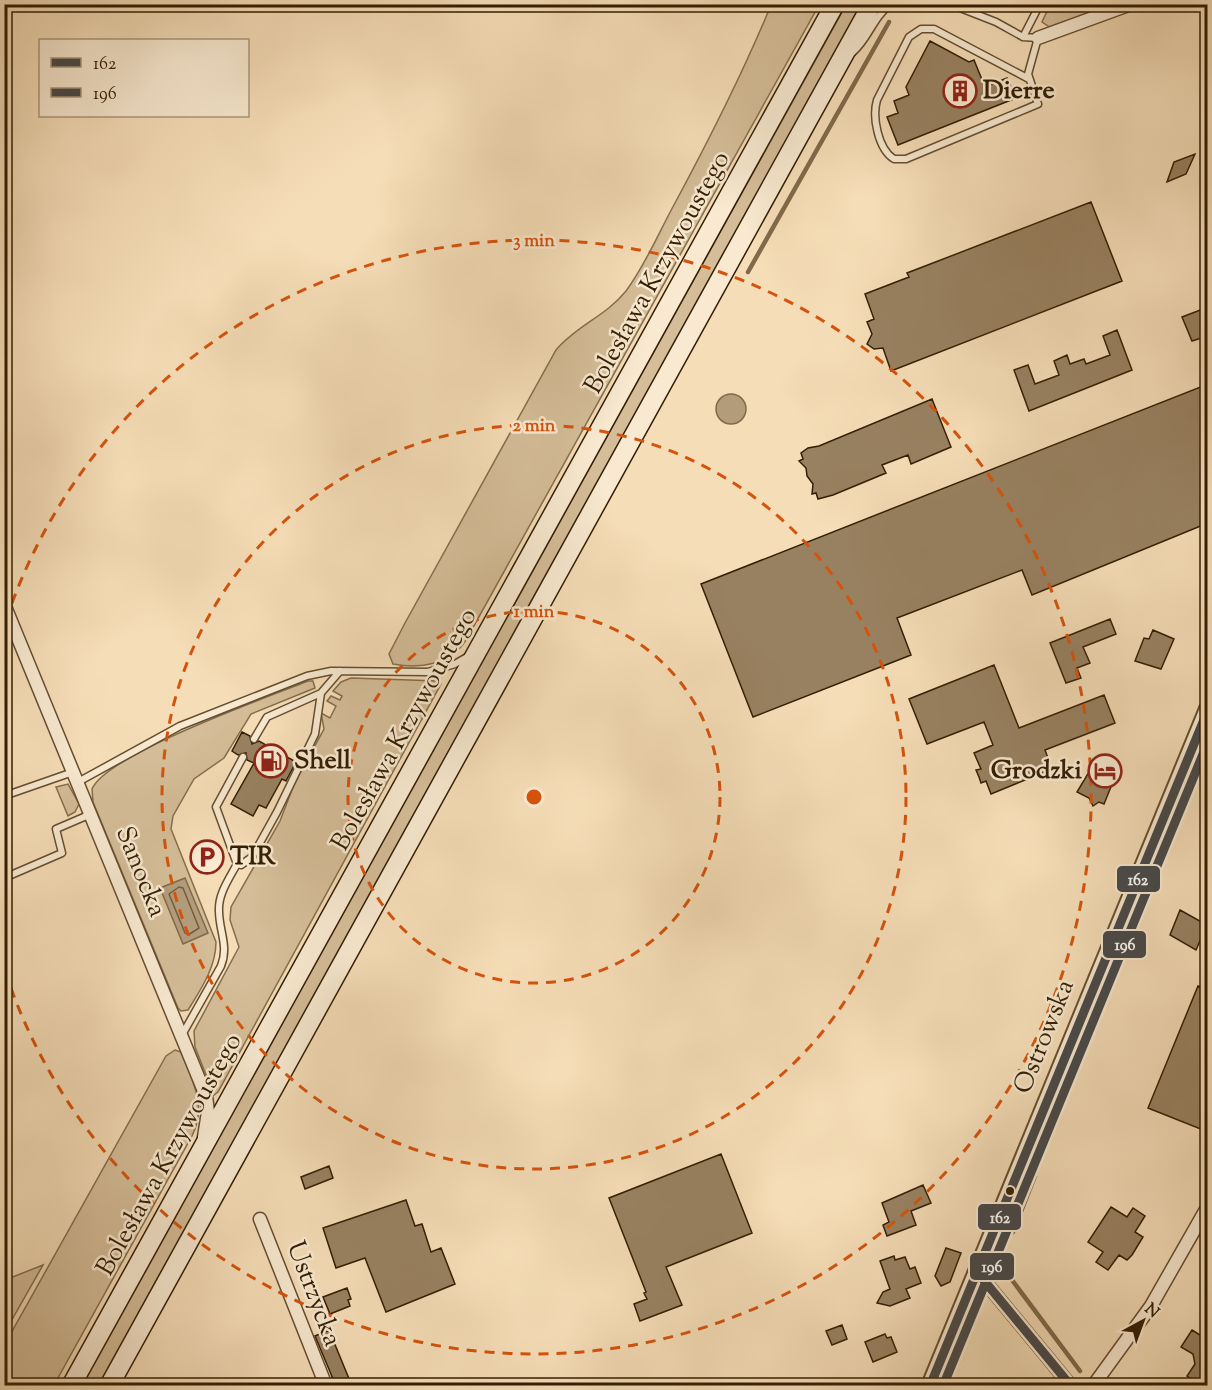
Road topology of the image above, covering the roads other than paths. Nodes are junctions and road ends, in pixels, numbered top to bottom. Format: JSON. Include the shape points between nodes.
{"nodes":[{"id":1,"x":835,"y":4,"type":"edge"},
{"id":2,"x":872,"y":4,"type":"edge"},
{"id":3,"x":891,"y":4,"type":"edge"},
{"id":4,"x":950,"y":4,"type":"edge"},
{"id":5,"x":1040,"y":4,"type":"edge"},
{"id":6,"x":1131,"y":4,"type":"edge"},
{"id":7,"x":962,"y":7,"type":"edge"},
{"id":8,"x":1023,"y":37,"type":"junction"},
{"id":9,"x":1038,"y":38,"type":"junction"},
{"id":10,"x":841,"y":62,"type":"junction"},
{"id":11,"x":1029,"y":79,"type":"junction"},
{"id":12,"x":4,"y":604,"type":"edge"},
{"id":13,"x":481,"y":645,"type":"junction"},
{"id":14,"x":340,"y":671,"type":"junction"},
{"id":15,"x":321,"y":693,"type":"junction"},
{"id":16,"x":1208,"y":709,"type":"edge"},
{"id":17,"x":254,"y":738,"type":"dead end"},
{"id":18,"x":243,"y":757,"type":"dead end"},
{"id":19,"x":76,"y":777,"type":"junction"},
{"id":20,"x":4,"y":796,"type":"edge"},
{"id":21,"x":92,"y":814,"type":"junction"},
{"id":22,"x":237,"y":864,"type":"junction"},
{"id":23,"x":4,"y":878,"type":"edge"},
{"id":24,"x":182,"y":1035,"type":"junction"},
{"id":25,"x":196,"y":1161,"type":"junction"},
{"id":26,"x":1208,"y":1206,"type":"edge"},
{"id":27,"x":260,"y":1219,"type":"dead end"},
{"id":28,"x":977,"y":1272,"type":"junction"},
{"id":29,"x":71,"y":1386,"type":"edge"},
{"id":30,"x":109,"y":1386,"type":"edge"},
{"id":31,"x":326,"y":1386,"type":"edge"},
{"id":32,"x":930,"y":1386,"type":"edge"},
{"id":33,"x":1071,"y":1386,"type":"edge"},
{"id":34,"x":1093,"y":1386,"type":"edge"}],
"edges":[{"from":1,"to":13,"type":"main road","name":"Bolesława Krzywoustego"},
{"from":2,"to":10,"type":"main road"},
{"from":3,"to":10,"type":"lane","via":[[880,13],[864,42]]},
{"from":4,"to":7,"type":"lane"},
{"from":5,"to":8,"type":"lane"},
{"from":6,"to":9,"type":"street"},
{"from":7,"to":8,"type":"lane"},
{"from":8,"to":9,"type":"lane"},
{"from":9,"to":11,"type":"lane"},
{"from":10,"to":30,"type":"main road"},
{"from":11,"to":11,"type":"lane","via":[[1038,104],[906,159],[894,159],[882,147],[876,99],[917,30],[934,29]]},
{"from":12,"to":19,"type":"street","name":"Sanocka"},
{"from":13,"to":14,"type":"lane","via":[[460,662],[433,671]]},
{"from":13,"to":25,"type":"main road","name":"Bolesława Krzywoustego"},
{"from":14,"to":15,"type":"lane"},
{"from":14,"to":19,"type":"lane","via":[[307,676],[180,726]]},
{"from":15,"to":17,"type":"lane","via":[[267,717]]},
{"from":15,"to":22,"type":"lane","via":[[311,742],[252,857]]},
{"from":16,"to":28,"type":"street","name":"Ostrowska"},
{"from":18,"to":22,"type":"lane","via":[[216,807]]},
{"from":19,"to":20,"type":"lane"},
{"from":19,"to":21,"type":"street","name":"Sanocka"},
{"from":21,"to":23,"type":"lane","via":[[56,829],[62,853]]},
{"from":21,"to":24,"type":"street","name":"Sanocka"},
{"from":22,"to":24,"type":"lane","via":[[219,906],[225,947],[223,962]]},
{"from":24,"to":25,"type":"street","name":"Sanocka","via":[[208,1106]]},
{"from":25,"to":29,"type":"main road","name":"Bolesława Krzywoustego"},
{"from":26,"to":34,"type":"street","via":[[1150,1306]]},
{"from":27,"to":31,"type":"street","name":"Ustrzycka"},
{"from":28,"to":32,"type":"street","name":"Ostrowska"},
{"from":28,"to":33,"type":"street"}]}
